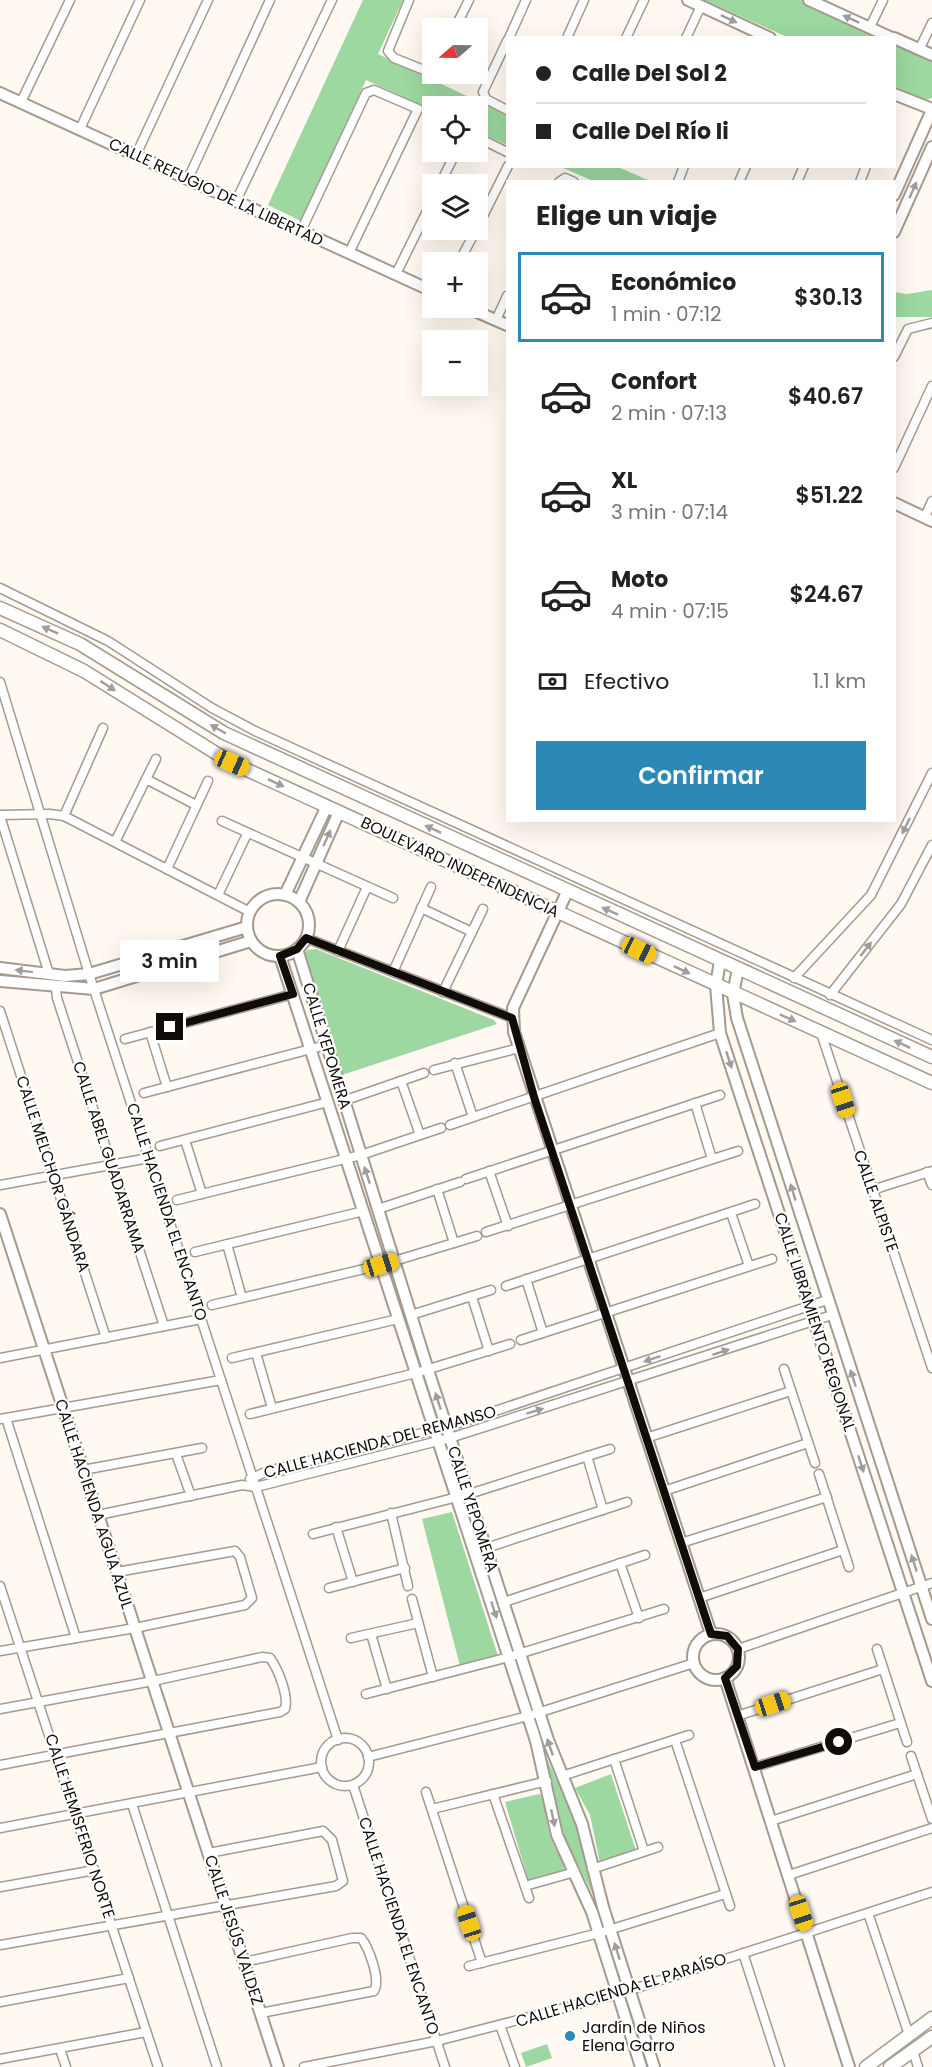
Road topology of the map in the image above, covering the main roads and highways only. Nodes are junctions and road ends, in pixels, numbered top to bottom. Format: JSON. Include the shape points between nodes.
{"nodes":[{"id":1,"x":0,"y":608,"type":"edge"},
{"id":2,"x":0,"y":630,"type":"edge"},
{"id":3,"x":932,"y":1057,"type":"edge"},
{"id":4,"x":932,"y":1083,"type":"edge"},
{"id":5,"x":932,"y":2018,"type":"edge"},
{"id":6,"x":932,"y":2037,"type":"edge"},
{"id":7,"x":866,"y":2067,"type":"edge"},
{"id":8,"x":890,"y":2067,"type":"edge"}],
"edges":[{"from":3,"to":1,"type":"main road","name":"BOULEVARD INDEPENDENCIA","one_way":true,"via":[[224,733],[80,644]]},
{"from":2,"to":4,"type":"main road","name":"BOULEVARD INDEPENDENCIA","one_way":true,"via":[[84,671],[232,763]]},
{"from":5,"to":7,"type":"main road"},
{"from":6,"to":8,"type":"main road"}]}
